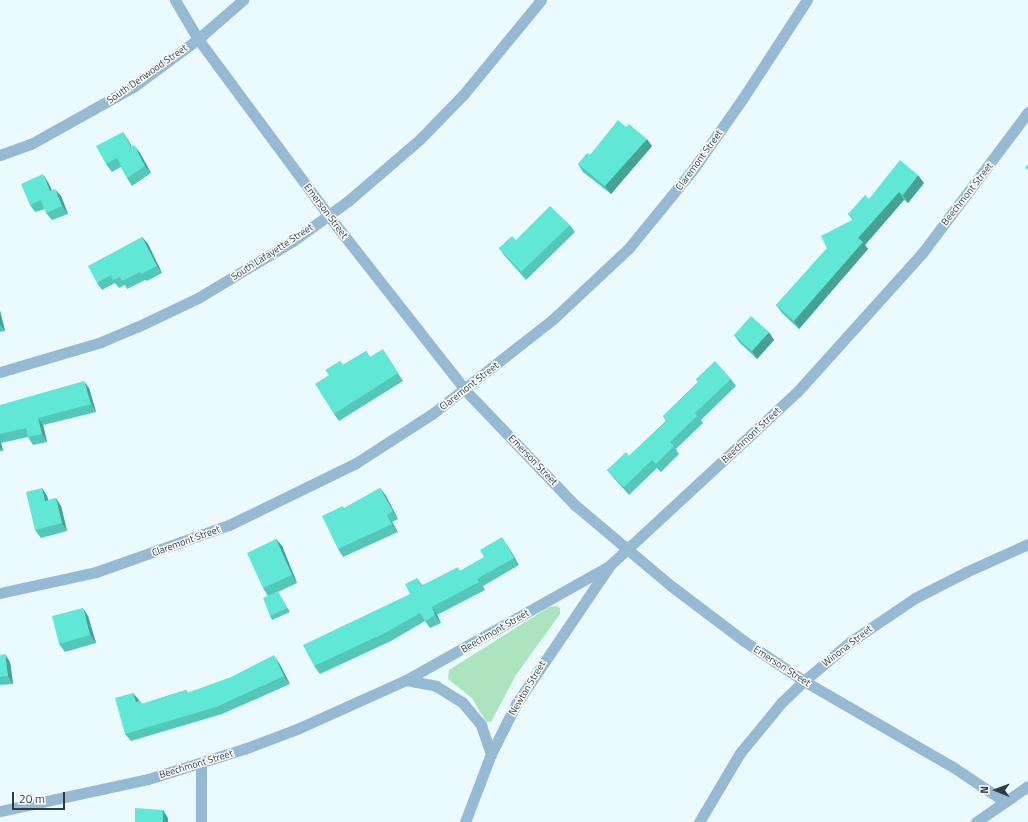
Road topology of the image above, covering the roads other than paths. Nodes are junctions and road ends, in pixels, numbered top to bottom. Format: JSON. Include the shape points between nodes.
{"nodes":[{"id":1,"x":175,"y":0,"type":"edge"},
{"id":2,"x":242,"y":0,"type":"edge"},
{"id":3,"x":541,"y":0,"type":"edge"},
{"id":4,"x":807,"y":0,"type":"edge"},
{"id":5,"x":198,"y":39,"type":"junction"},
{"id":6,"x":1028,"y":112,"type":"edge"},
{"id":7,"x":0,"y":155,"type":"edge"},
{"id":8,"x":328,"y":216,"type":"junction"},
{"id":9,"x":0,"y":372,"type":"edge"},
{"id":10,"x":465,"y":390,"type":"junction"},
{"id":11,"x":1028,"y":544,"type":"edge"},
{"id":12,"x":627,"y":551,"type":"junction"},
{"id":13,"x":609,"y":566,"type":"junction"},
{"id":14,"x":0,"y":593,"type":"edge"},
{"id":15,"x":406,"y":680,"type":"junction"},
{"id":16,"x":804,"y":681,"type":"junction"},
{"id":17,"x":491,"y":754,"type":"junction"},
{"id":18,"x":201,"y":763,"type":"junction"},
{"id":19,"x":1028,"y":786,"type":"edge"},
{"id":20,"x":1004,"y":801,"type":"junction"},
{"id":21,"x":0,"y":811,"type":"edge"},
{"id":22,"x":201,"y":822,"type":"edge"},
{"id":23,"x":465,"y":822,"type":"edge"},
{"id":24,"x":699,"y":822,"type":"edge"},
{"id":25,"x":976,"y":822,"type":"edge"}],
"edges":[{"from":1,"to":5,"type":"street","name":"Emerson Street"},
{"from":2,"to":5,"type":"street","name":"South Denwood Street"},
{"from":3,"to":8,"type":"street","name":"South Lafayette Street","via":[[463,95],[420,139],[397,161]]},
{"from":4,"to":10,"type":"street","name":"Claremont Street","via":[[744,98],[663,210],[582,295]]},
{"from":5,"to":7,"type":"street","name":"South Denwood Street","via":[[133,87],[95,110],[31,144]]},
{"from":5,"to":8,"type":"street","name":"Emerson Street"},
{"from":6,"to":12,"type":"street","name":"Beechmont Street","via":[[923,252],[797,392]]},
{"from":8,"to":9,"type":"street","name":"South Lafayette Street","via":[[268,257],[178,307],[101,342]]},
{"from":8,"to":10,"type":"street","name":"Emerson Street"},
{"from":10,"to":12,"type":"street","name":"Emerson Street","via":[[576,505]]},
{"from":10,"to":14,"type":"street","name":"Claremont Street","via":[[356,463],[228,526],[96,572]]},
{"from":11,"to":16,"type":"street","name":"Winona Street","via":[[915,598],[850,642]]},
{"from":12,"to":13,"type":"street","name":"Beechmont Street"},
{"from":12,"to":16,"type":"street","name":"Emerson Street","via":[[744,641]]},
{"from":13,"to":15,"type":"street","name":"Beechmont Street"},
{"from":13,"to":17,"type":"street","name":"Newton Street","via":[[516,704]]},
{"from":15,"to":17,"type":"street","via":[[436,686],[462,702],[481,725]]},
{"from":15,"to":18,"type":"street","name":"Beechmont Street","via":[[298,729]]},
{"from":16,"to":20,"type":"street","name":"Emerson Street","via":[[953,767]]},
{"from":16,"to":24,"type":"street","name":"Winona Street","via":[[781,703],[740,753]]},
{"from":17,"to":23,"type":"street","name":"Newton Street"},
{"from":18,"to":21,"type":"street","name":"Beechmont Street","via":[[98,792]]},
{"from":18,"to":22,"type":"street"},
{"from":19,"to":20,"type":"street"},
{"from":20,"to":25,"type":"street"}]}
